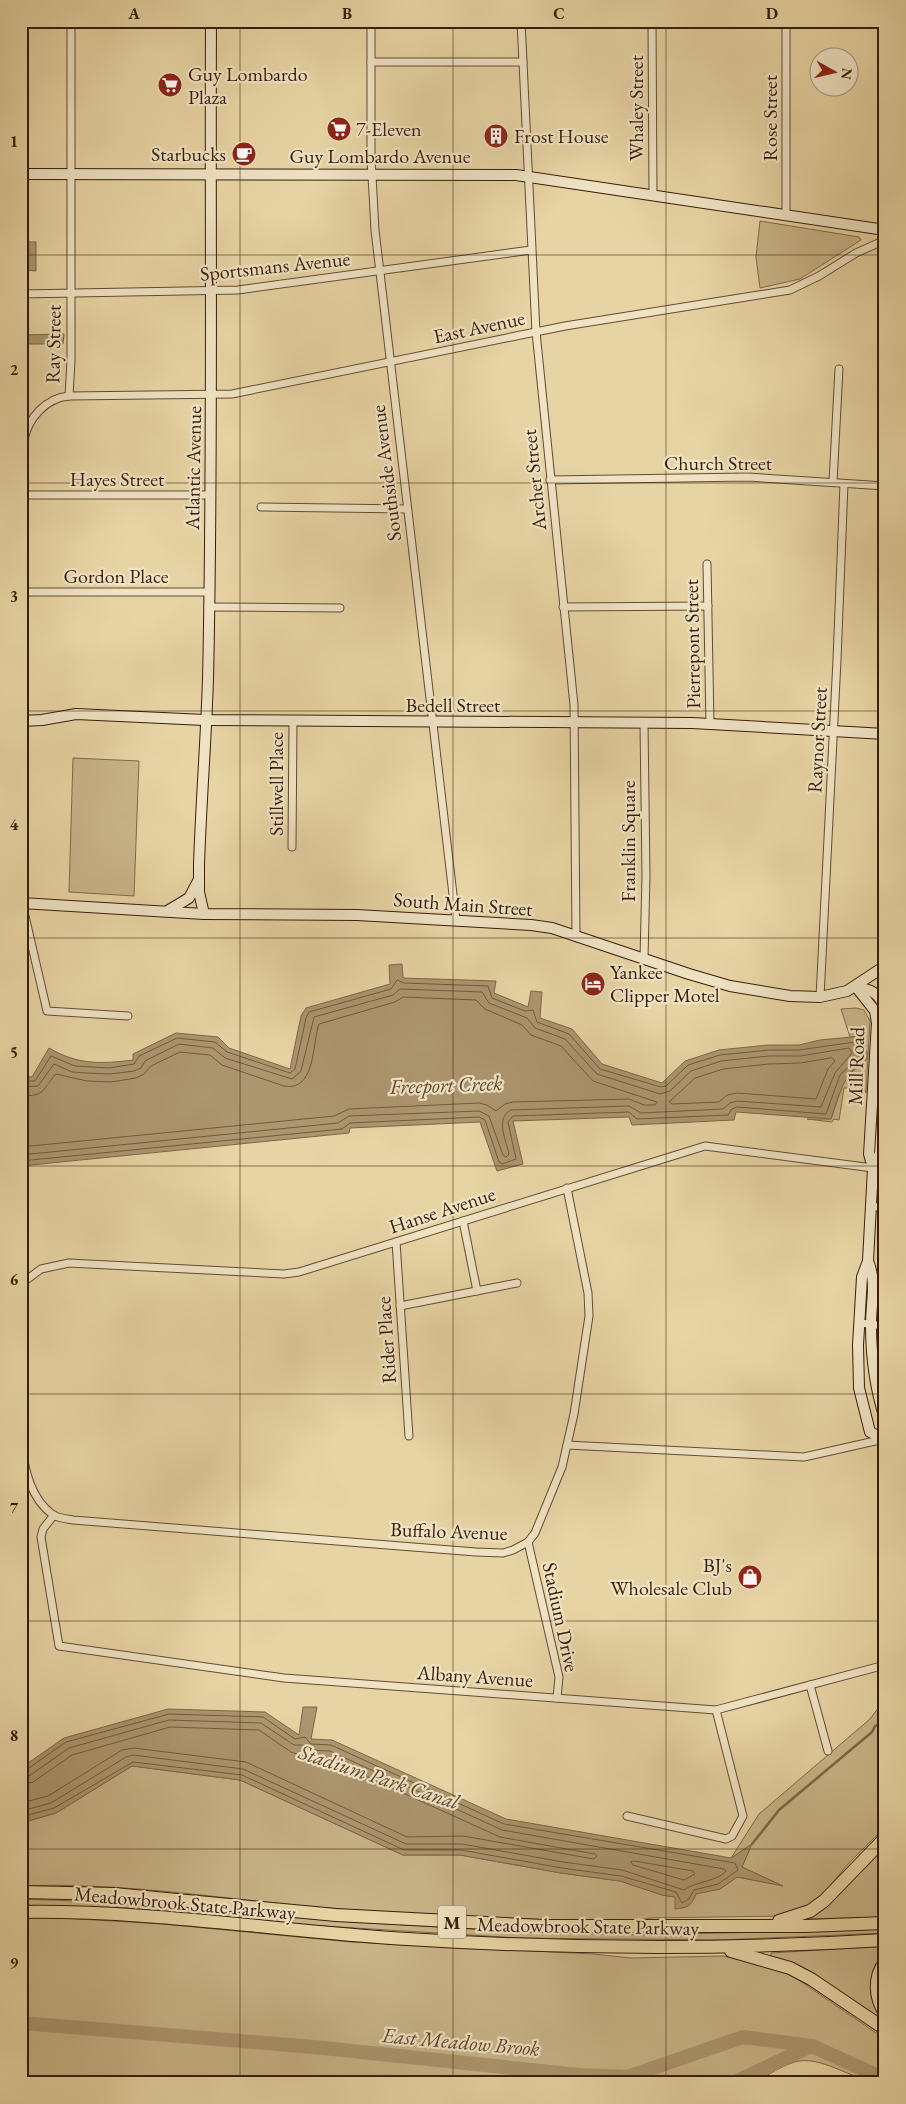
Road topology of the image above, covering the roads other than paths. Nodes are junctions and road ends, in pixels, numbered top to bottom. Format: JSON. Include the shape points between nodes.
{"nodes":[{"id":1,"x":71,"y":21,"type":"edge"},
{"id":2,"x":211,"y":21,"type":"edge"},
{"id":3,"x":370,"y":21,"type":"edge"},
{"id":4,"x":521,"y":21,"type":"edge"},
{"id":5,"x":652,"y":21,"type":"edge"},
{"id":6,"x":786,"y":21,"type":"edge"},
{"id":7,"x":371,"y":62,"type":"junction"},
{"id":8,"x":523,"y":62,"type":"junction"},
{"id":9,"x":21,"y":174,"type":"edge"},
{"id":10,"x":71,"y":174,"type":"junction"},
{"id":11,"x":210,"y":174,"type":"junction"},
{"id":12,"x":372,"y":174,"type":"junction"},
{"id":13,"x":528,"y":177,"type":"junction"},
{"id":14,"x":652,"y":196,"type":"junction"},
{"id":15,"x":786,"y":215,"type":"junction"},
{"id":16,"x":885,"y":230,"type":"edge"},
{"id":17,"x":885,"y":240,"type":"edge"},
{"id":18,"x":531,"y":250,"type":"junction"},
{"id":19,"x":379,"y":270,"type":"junction"},
{"id":20,"x":212,"y":290,"type":"junction"},
{"id":21,"x":71,"y":293,"type":"junction"},
{"id":22,"x":21,"y":294,"type":"edge"},
{"id":23,"x":536,"y":332,"type":"junction"},
{"id":24,"x":389,"y":362,"type":"junction"},
{"id":25,"x":840,"y":369,"type":"dead end"},
{"id":26,"x":69,"y":396,"type":"junction"},
{"id":27,"x":211,"y":396,"type":"junction"},
{"id":28,"x":550,"y":480,"type":"junction"},
{"id":29,"x":833,"y":482,"type":"junction"},
{"id":30,"x":844,"y":484,"type":"junction"},
{"id":31,"x":885,"y":486,"type":"edge"},
{"id":32,"x":24,"y":495,"type":"junction"},
{"id":33,"x":210,"y":495,"type":"junction"},
{"id":34,"x":261,"y":507,"type":"dead end"},
{"id":35,"x":406,"y":508,"type":"junction"},
{"id":36,"x":708,"y":564,"type":"dead end"},
{"id":37,"x":24,"y":592,"type":"junction"},
{"id":38,"x":209,"y":592,"type":"junction"},
{"id":39,"x":708,"y":606,"type":"junction"},
{"id":40,"x":208,"y":607,"type":"junction"},
{"id":41,"x":563,"y":607,"type":"junction"},
{"id":42,"x":340,"y":608,"type":"dead end"},
{"id":43,"x":23,"y":612,"type":"edge"},
{"id":44,"x":23,"y":720,"type":"edge"},
{"id":45,"x":205,"y":720,"type":"junction"},
{"id":46,"x":293,"y":721,"type":"junction"},
{"id":47,"x":432,"y":722,"type":"junction"},
{"id":48,"x":573,"y":723,"type":"junction"},
{"id":49,"x":644,"y":723,"type":"junction"},
{"id":50,"x":710,"y":724,"type":"junction"},
{"id":51,"x":833,"y":732,"type":"junction"},
{"id":52,"x":885,"y":734,"type":"edge"},
{"id":53,"x":292,"y":846,"type":"dead end"},
{"id":54,"x":199,"y":880,"type":"junction"},
{"id":55,"x":22,"y":903,"type":"edge"},
{"id":56,"x":166,"y":911,"type":"junction"},
{"id":57,"x":204,"y":914,"type":"junction"},
{"id":58,"x":456,"y":920,"type":"junction"},
{"id":59,"x":576,"y":936,"type":"junction"},
{"id":60,"x":644,"y":958,"type":"junction"},
{"id":61,"x":885,"y":966,"type":"edge"},
{"id":62,"x":856,"y":987,"type":"junction"},
{"id":63,"x":820,"y":997,"type":"junction"},
{"id":64,"x":128,"y":1016,"type":"dead end"},
{"id":65,"x":885,"y":1016,"type":"edge"},
{"id":66,"x":885,"y":1077,"type":"edge"},
{"id":67,"x":873,"y":1168,"type":"junction"},
{"id":68,"x":567,"y":1188,"type":"junction"},
{"id":69,"x":871,"y":1206,"type":"junction"},
{"id":70,"x":885,"y":1208,"type":"edge"},
{"id":71,"x":463,"y":1221,"type":"junction"},
{"id":72,"x":396,"y":1242,"type":"junction"},
{"id":73,"x":868,"y":1260,"type":"junction"},
{"id":74,"x":518,"y":1283,"type":"dead end"},
{"id":75,"x":21,"y":1284,"type":"edge"},
{"id":76,"x":477,"y":1291,"type":"junction"},
{"id":77,"x":400,"y":1306,"type":"junction"},
{"id":78,"x":860,"y":1323,"type":"junction"},
{"id":79,"x":871,"y":1324,"type":"junction"},
{"id":80,"x":885,"y":1326,"type":"edge"},
{"id":81,"x":885,"y":1419,"type":"edge"},
{"id":82,"x":409,"y":1436,"type":"dead end"},
{"id":83,"x":884,"y":1439,"type":"edge"},
{"id":84,"x":21,"y":1444,"type":"edge"},
{"id":85,"x":567,"y":1445,"type":"junction"},
{"id":86,"x":54,"y":1515,"type":"junction"},
{"id":87,"x":528,"y":1542,"type":"junction"},
{"id":88,"x":885,"y":1665,"type":"edge"},
{"id":89,"x":810,"y":1685,"type":"junction"},
{"id":90,"x":557,"y":1698,"type":"junction"},
{"id":91,"x":716,"y":1710,"type":"junction"},
{"id":92,"x":828,"y":1752,"type":"dead end"},
{"id":93,"x":627,"y":1816,"type":"dead end"},
{"id":94,"x":885,"y":1838,"type":"edge"},
{"id":95,"x":21,"y":1892,"type":"edge"},
{"id":96,"x":21,"y":1912,"type":"edge"},
{"id":97,"x":885,"y":1923,"type":"edge"},
{"id":98,"x":769,"y":1925,"type":"junction"},
{"id":99,"x":885,"y":1940,"type":"edge"},
{"id":100,"x":719,"y":1948,"type":"junction"},
{"id":101,"x":885,"y":1962,"type":"edge"},
{"id":102,"x":885,"y":2013,"type":"edge"},
{"id":103,"x":885,"y":2029,"type":"edge"}],
"edges":[{"from":1,"to":10,"type":"street","name":"Ray Street"},
{"from":2,"to":11,"type":"main road","name":"Atlantic Avenue"},
{"from":3,"to":7,"type":"street","name":"Southside Avenue"},
{"from":4,"to":8,"type":"street","name":"Archer Street"},
{"from":5,"to":14,"type":"street","name":"Whaley Street"},
{"from":6,"to":15,"type":"street","name":"Rose Street"},
{"from":7,"to":8,"type":"street"},
{"from":7,"to":12,"type":"street","name":"Southside Avenue"},
{"from":8,"to":13,"type":"street","name":"Archer Street"},
{"from":9,"to":10,"type":"main road","name":"Guy Lombardo Avenue"},
{"from":10,"to":11,"type":"main road","name":"Guy Lombardo Avenue"},
{"from":10,"to":21,"type":"street","name":"Ray Street"},
{"from":11,"to":12,"type":"main road","name":"Guy Lombardo Avenue"},
{"from":11,"to":20,"type":"main road","name":"Atlantic Avenue"},
{"from":12,"to":13,"type":"main road","name":"Guy Lombardo Avenue","via":[[491,173]]},
{"from":12,"to":19,"type":"street","name":"Southside Avenue"},
{"from":13,"to":14,"type":"main road","name":"Guy Lombardo Avenue"},
{"from":13,"to":18,"type":"street","name":"Archer Street"},
{"from":14,"to":15,"type":"main road","name":"Guy Lombardo Avenue"},
{"from":15,"to":16,"type":"main road","name":"Guy Lombardo Avenue"},
{"from":17,"to":23,"type":"street","name":"East Avenue","via":[[790,290]]},
{"from":18,"to":19,"type":"street","name":"Sportsmans Avenue"},
{"from":18,"to":23,"type":"street","name":"Archer Street"},
{"from":19,"to":20,"type":"street","name":"Sportsmans Avenue","via":[[238,290]]},
{"from":19,"to":24,"type":"street","name":"Southside Avenue"},
{"from":20,"to":21,"type":"street","name":"Sportsmans Avenue"},
{"from":20,"to":27,"type":"main road","name":"Atlantic Avenue"},
{"from":21,"to":22,"type":"street","name":"Sportsmans Avenue"},
{"from":21,"to":26,"type":"street","name":"Ray Street"},
{"from":23,"to":24,"type":"street","name":"East Avenue"},
{"from":23,"to":28,"type":"street","name":"Archer Street"},
{"from":24,"to":27,"type":"street","name":"East Avenue"},
{"from":24,"to":35,"type":"street","name":"Southside Avenue"},
{"from":25,"to":29,"type":"street"},
{"from":26,"to":27,"type":"street","name":"East Avenue"},
{"from":26,"to":32,"type":"street","name":"Ray Street","via":[[51,400],[29,425],[24,440]]},
{"from":27,"to":33,"type":"main road","name":"Atlantic Avenue"},
{"from":28,"to":29,"type":"street","name":"Church Street","via":[[748,477]]},
{"from":28,"to":41,"type":"street","name":"Archer Street"},
{"from":29,"to":30,"type":"street","name":"Church Street"},
{"from":30,"to":31,"type":"street","name":"Church Street"},
{"from":30,"to":51,"type":"street","name":"Raynor Street"},
{"from":32,"to":33,"type":"street","name":"Hayes Street"},
{"from":32,"to":37,"type":"street","name":"Ray Street"},
{"from":33,"to":38,"type":"main road","name":"Atlantic Avenue"},
{"from":34,"to":35,"type":"street"},
{"from":35,"to":47,"type":"street","name":"Southside Avenue"},
{"from":36,"to":39,"type":"street","name":"Pierrepont Street"},
{"from":37,"to":38,"type":"street","name":"Gordon Place"},
{"from":37,"to":43,"type":"street","name":"Ray Street"},
{"from":38,"to":40,"type":"main road","name":"Atlantic Avenue"},
{"from":39,"to":41,"type":"street"},
{"from":39,"to":50,"type":"street","name":"Pierrepont Street"},
{"from":40,"to":42,"type":"street"},
{"from":40,"to":45,"type":"main road","name":"Atlantic Avenue"},
{"from":41,"to":48,"type":"street","name":"Archer Street","via":[[574,705]]},
{"from":43,"to":44,"type":"street","name":"Ray Street"},
{"from":44,"to":45,"type":"main road","name":"Bedell Street","via":[[76,714]]},
{"from":44,"to":55,"type":"street","name":"Ray Street"},
{"from":45,"to":46,"type":"main road","name":"Bedell Street"},
{"from":45,"to":54,"type":"main road","name":"Atlantic Avenue"},
{"from":46,"to":47,"type":"main road","name":"Bedell Street"},
{"from":46,"to":53,"type":"street","name":"Stillwell Place"},
{"from":47,"to":48,"type":"main road","name":"Bedell Street"},
{"from":47,"to":58,"type":"street","name":"Southside Avenue"},
{"from":48,"to":49,"type":"main road","name":"Bedell Street"},
{"from":48,"to":59,"type":"street","name":"Archer Street"},
{"from":49,"to":50,"type":"main road","name":"Bedell Street"},
{"from":49,"to":60,"type":"street","name":"Franklin Square"},
{"from":50,"to":51,"type":"main road","name":"Bedell Street"},
{"from":51,"to":52,"type":"main road","name":"Bedell Street"},
{"from":51,"to":63,"type":"street","name":"Raynor Street"},
{"from":54,"to":56,"type":"main road","via":[[184,902]]},
{"from":54,"to":57,"type":"main road","name":"Atlantic Avenue"},
{"from":55,"to":56,"type":"main road","name":"South Main Street"},
{"from":55,"to":64,"type":"street","name":"Ray Street","via":[[47,1011]]},
{"from":56,"to":57,"type":"main road","name":"South Main Street"},
{"from":57,"to":58,"type":"main road","name":"South Main Street","via":[[357,915]]},
{"from":58,"to":59,"type":"main road","name":"South Main Street","via":[[531,925]]},
{"from":59,"to":60,"type":"main road","name":"South Main Street"},
{"from":60,"to":63,"type":"main road","name":"South Main Street","via":[[730,986],[790,996]]},
{"from":61,"to":62,"type":"main road","name":"South Main Street"},
{"from":62,"to":63,"type":"main road","name":"South Main Street"},
{"from":62,"to":65,"type":"main road","name":"Mill Road","via":[[876,993],[884,1006]]},
{"from":62,"to":67,"type":"main road","name":"Mill Road","via":[[875,1011],[877,1023],[869,1154]]},
{"from":66,"to":67,"type":"main road","name":"Mill Road","via":[[880,1153]]},
{"from":67,"to":68,"type":"street","name":"Hanse Avenue","via":[[705,1146]]},
{"from":67,"to":69,"type":"main road","name":"Mill Road"},
{"from":68,"to":71,"type":"street","name":"Hanse Avenue"},
{"from":68,"to":85,"type":"street","name":"Buffalo Avenue","via":[[590,1316]]},
{"from":69,"to":70,"type":"street"},
{"from":69,"to":73,"type":"main road","name":"Mill Road"},
{"from":71,"to":72,"type":"street","name":"Hanse Avenue"},
{"from":71,"to":76,"type":"street"},
{"from":72,"to":75,"type":"street","name":"Hanse Avenue","via":[[318,1267],[284,1274],[69,1263],[41,1269]]},
{"from":72,"to":77,"type":"street","name":"Rider Place"},
{"from":73,"to":78,"type":"main road","name":"Mill Road","via":[[862,1278]]},
{"from":73,"to":79,"type":"main road","name":"Mill Road","via":[[874,1276]]},
{"from":74,"to":76,"type":"street"},
{"from":76,"to":77,"type":"street"},
{"from":77,"to":82,"type":"street","name":"Rider Place"},
{"from":78,"to":79,"type":"street"},
{"from":78,"to":83,"type":"main road","name":"Mill Road","via":[[860,1388],[870,1432]]},
{"from":79,"to":80,"type":"street"},
{"from":79,"to":81,"type":"main road","name":"Mill Road","via":[[873,1371]]},
{"from":83,"to":85,"type":"street","via":[[804,1457]]},
{"from":84,"to":86,"type":"street","via":[[30,1484]]},
{"from":85,"to":87,"type":"street","name":"Buffalo Avenue","via":[[562,1467],[535,1533]]},
{"from":86,"to":87,"type":"street","name":"Buffalo Avenue","via":[[84,1522],[476,1552],[503,1553]]},
{"from":86,"to":90,"type":"street","name":"Albany Avenue","via":[[43,1529],[42,1537],[59,1646],[284,1678]]},
{"from":87,"to":90,"type":"street","name":"Stadium Drive","via":[[559,1677]]},
{"from":88,"to":89,"type":"street","name":"Albany Avenue"},
{"from":89,"to":91,"type":"street","name":"Albany Avenue"},
{"from":89,"to":92,"type":"street"},
{"from":90,"to":91,"type":"street","name":"Albany Avenue"},
{"from":91,"to":93,"type":"street","via":[[743,1816],[732,1836],[719,1838]]},
{"from":94,"to":98,"type":"highway","via":[[824,1901],[810,1911]]},
{"from":95,"to":98,"type":"highway","name":"Meadowbrook State Parkway","number":"M","via":[[143,1896],[336,1915],[455,1922],[611,1927]]},
{"from":96,"to":100,"type":"highway","name":"Meadowbrook State Parkway","number":"M","via":[[146,1916],[425,1940]]},
{"from":97,"to":98,"type":"highway","name":"Meadowbrook State Parkway","number":"M"},
{"from":99,"to":100,"type":"highway","name":"Meadowbrook State Parkway","number":"M"},
{"from":100,"to":103,"type":"highway","via":[[790,1968]]},
{"from":101,"to":102,"type":"highway","via":[[877,1978],[876,1991]]}]}
